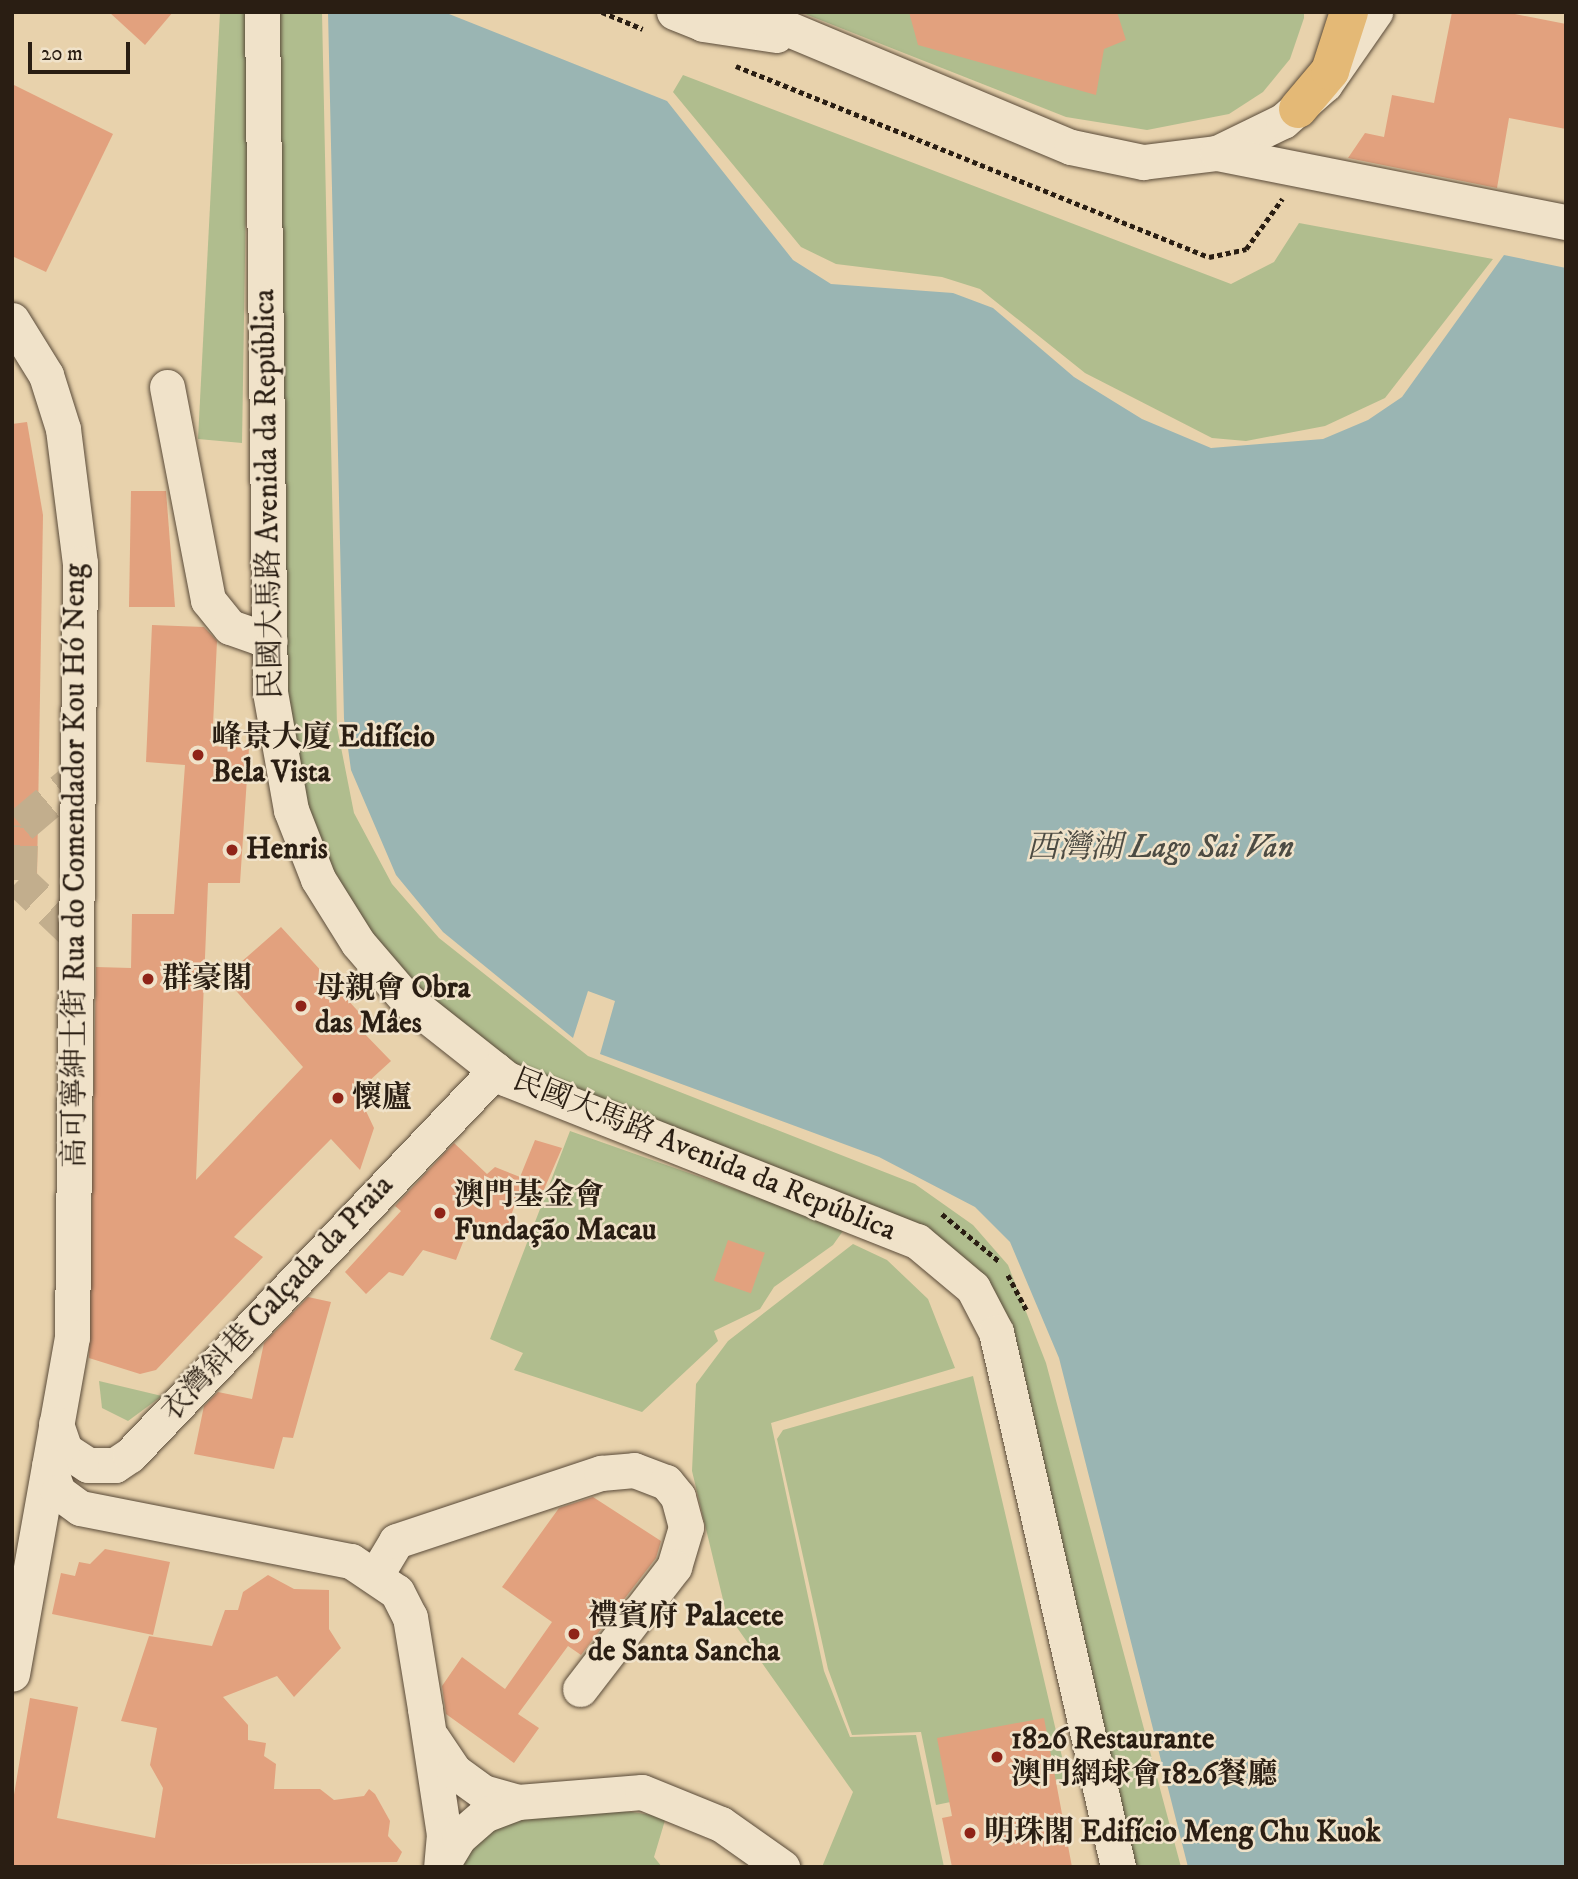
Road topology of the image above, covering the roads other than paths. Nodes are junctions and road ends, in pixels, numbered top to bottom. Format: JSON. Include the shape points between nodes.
{"nodes":[{"id":1,"x":262,"y":12,"type":"edge"},
{"id":2,"x":674,"y":12,"type":"edge"},
{"id":3,"x":748,"y":12,"type":"edge"},
{"id":4,"x":1349,"y":12,"type":"edge"},
{"id":5,"x":1375,"y":12,"type":"edge"},
{"id":6,"x":800,"y":39,"type":"junction"},
{"id":7,"x":1298,"y":109,"type":"junction"},
{"id":8,"x":1217,"y":153,"type":"junction"},
{"id":9,"x":1566,"y":222,"type":"edge"},
{"id":10,"x":12,"y":320,"type":"edge"},
{"id":11,"x":167,"y":387,"type":"dead end"},
{"id":12,"x":270,"y":641,"type":"junction"},
{"id":13,"x":495,"y":1070,"type":"junction"},
{"id":14,"x":56,"y":1424,"type":"junction"},
{"id":15,"x":115,"y":1461,"type":"junction"},
{"id":16,"x":40,"y":1495,"type":"edge"},
{"id":17,"x":155,"y":1523,"type":"junction"},
{"id":18,"x":377,"y":1573,"type":"junction"},
{"id":19,"x":12,"y":1674,"type":"edge"},
{"id":20,"x":580,"y":1689,"type":"dead end"},
{"id":21,"x":425,"y":1709,"type":"junction"},
{"id":22,"x":518,"y":1802,"type":"junction"},
{"id":23,"x":442,"y":1866,"type":"edge"},
{"id":24,"x":782,"y":1867,"type":"edge"},
{"id":25,"x":1118,"y":1867,"type":"edge"}],
"edges":[{"from":1,"to":12,"type":"street","name":"民國大馬路 Avenida da República"},
{"from":2,"to":6,"type":"street","via":[[703,24]]},
{"from":3,"to":6,"type":"street"},
{"from":4,"to":7,"type":"main road","via":[[1330,71]]},
{"from":5,"to":7,"type":"street","via":[[1337,69]]},
{"from":6,"to":8,"type":"street","via":[[1088,153],[1143,162]]},
{"from":7,"to":8,"type":"street"},
{"from":8,"to":9,"type":"street"},
{"from":10,"to":14,"type":"street","name":"高可寧紳士街 Rua do Comendador Kou Hó Neng","via":[[46,374],[63,429],[80,564],[72,1337]]},
{"from":11,"to":12,"type":"street","via":[[208,600],[230,628]]},
{"from":12,"to":13,"type":"street","name":"民國大馬路 Avenida da República","via":[[281,775],[318,879],[382,972]]},
{"from":13,"to":15,"type":"street","name":"衣灣斜巷 Calçada da Praia"},
{"from":13,"to":25,"type":"street","name":"民國大馬路 Avenida da República","via":[[917,1241],[973,1288],[996,1332]]},
{"from":14,"to":15,"type":"street","via":[[65,1450]]},
{"from":14,"to":16,"type":"street","name":"高可寧紳士街 Rua do Comendador Kou Hó Neng"},
{"from":15,"to":16,"type":"street"},
{"from":15,"to":17,"type":"street","via":[[126,1497]]},
{"from":16,"to":17,"type":"street"},
{"from":16,"to":19,"type":"street","name":"高可寧紳士街 Rua do Comendador Kou Hó Neng"},
{"from":17,"to":18,"type":"street","via":[[351,1561]]},
{"from":18,"to":20,"type":"street","via":[[397,1541],[601,1473],[634,1469],[666,1482],[678,1497],[686,1528],[674,1567]]},
{"from":18,"to":21,"type":"street","via":[[410,1617]]},
{"from":21,"to":22,"type":"street","via":[[433,1741],[454,1771],[483,1792]]},
{"from":21,"to":23,"type":"street","via":[[444,1834]]},
{"from":22,"to":23,"type":"street","via":[[484,1815],[459,1837]]},
{"from":22,"to":24,"type":"street","via":[[642,1792],[721,1824]]}]}
